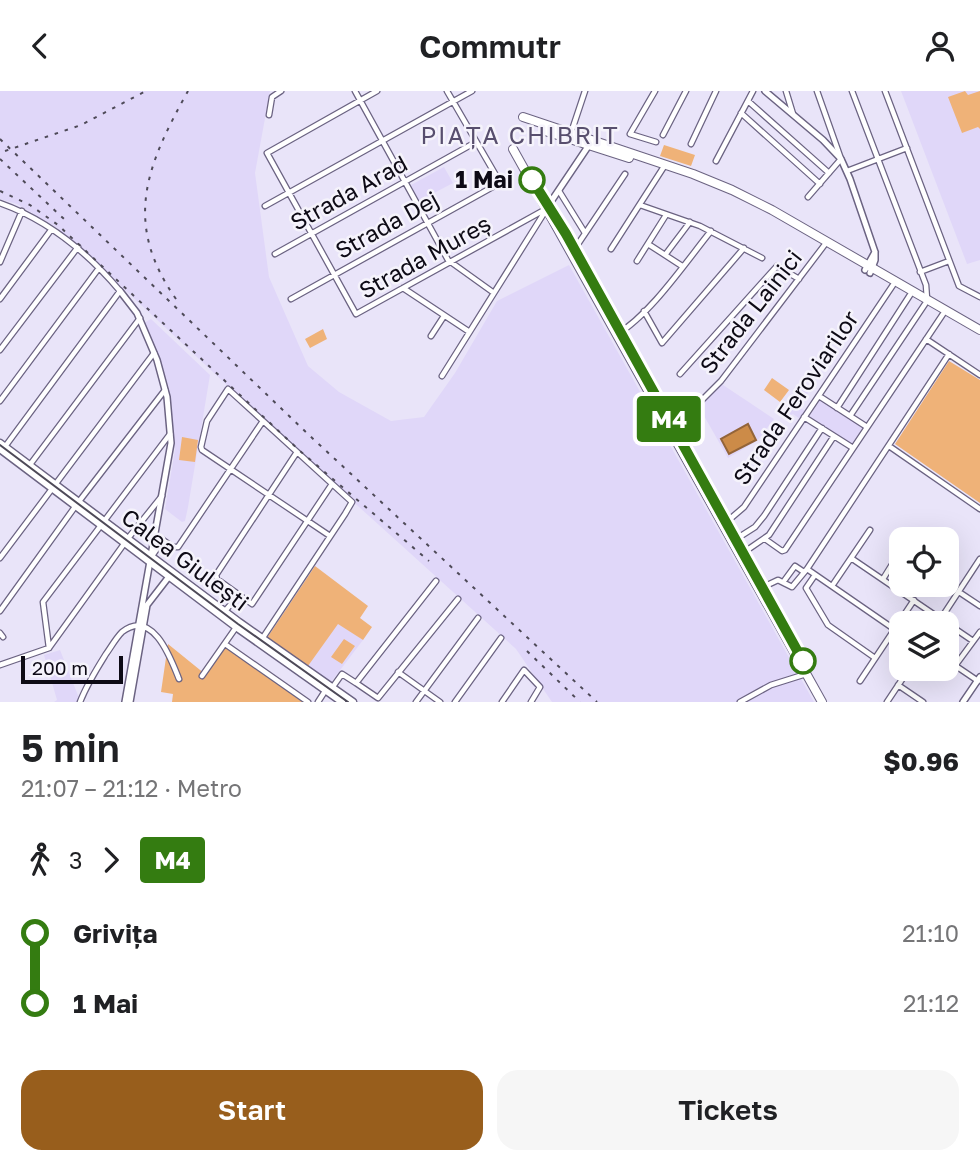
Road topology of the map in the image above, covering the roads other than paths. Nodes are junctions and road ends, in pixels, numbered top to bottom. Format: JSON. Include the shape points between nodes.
{"nodes":[{"id":1,"x":281,"y":91,"type":"edge"},
{"id":2,"x":355,"y":91,"type":"edge"},
{"id":3,"x":377,"y":91,"type":"edge"},
{"id":4,"x":447,"y":91,"type":"edge"},
{"id":5,"x":472,"y":91,"type":"edge"},
{"id":6,"x":585,"y":91,"type":"edge"},
{"id":7,"x":655,"y":91,"type":"edge"},
{"id":8,"x":685,"y":91,"type":"edge"},
{"id":9,"x":716,"y":91,"type":"edge"},
{"id":10,"x":753,"y":91,"type":"edge"},
{"id":11,"x":765,"y":91,"type":"edge"},
{"id":12,"x":786,"y":91,"type":"edge"},
{"id":13,"x":817,"y":91,"type":"edge"},
{"id":14,"x":852,"y":91,"type":"edge"},
{"id":15,"x":885,"y":91,"type":"edge"},
{"id":16,"x":360,"y":100,"type":"junction"},
{"id":17,"x":748,"y":101,"type":"junction"},
{"id":18,"x":453,"y":102,"type":"junction"},
{"id":19,"x":741,"y":113,"type":"junction"},
{"id":20,"x":269,"y":115,"type":"dead end"},
{"id":21,"x":793,"y":115,"type":"junction"},
{"id":22,"x":523,"y":117,"type":"dead end"},
{"id":23,"x":550,"y":129,"type":"junction"},
{"id":24,"x":571,"y":133,"type":"junction"},
{"id":25,"x":663,"y":135,"type":"dead end"},
{"id":26,"x":383,"y":141,"type":"junction"},
{"id":27,"x":476,"y":142,"type":"junction"},
{"id":28,"x":591,"y":142,"type":"junction"},
{"id":29,"x":656,"y":142,"type":"dead end"},
{"id":30,"x":691,"y":144,"type":"dead end"},
{"id":31,"x":907,"y":148,"type":"junction"},
{"id":32,"x":513,"y":149,"type":"dead end"},
{"id":33,"x":841,"y":159,"type":"junction"},
{"id":34,"x":879,"y":159,"type":"junction"},
{"id":35,"x":716,"y":161,"type":"dead end"},
{"id":36,"x":664,"y":167,"type":"junction"},
{"id":37,"x":847,"y":171,"type":"junction"},
{"id":38,"x":829,"y":173,"type":"junction"},
{"id":39,"x":625,"y":174,"type":"dead end"},
{"id":40,"x":405,"y":182,"type":"junction"},
{"id":41,"x":820,"y":184,"type":"junction"},
{"id":42,"x":559,"y":191,"type":"junction"},
{"id":43,"x":289,"y":194,"type":"junction"},
{"id":44,"x":808,"y":197,"type":"dead end"},
{"id":45,"x":0,"y":203,"type":"edge"},
{"id":46,"x":639,"y":205,"type":"junction"},
{"id":47,"x":265,"y":207,"type":"dead end"},
{"id":48,"x":546,"y":209,"type":"junction"},
{"id":49,"x":22,"y":211,"type":"junction"},
{"id":50,"x":667,"y":214,"type":"junction"},
{"id":51,"x":428,"y":222,"type":"junction"},
{"id":52,"x":690,"y":222,"type":"junction"},
{"id":53,"x":51,"y":230,"type":"junction"},
{"id":54,"x":711,"y":231,"type":"junction"},
{"id":55,"x":585,"y":233,"type":"junction"},
{"id":56,"x":311,"y":234,"type":"junction"},
{"id":57,"x":648,"y":244,"type":"junction"},
{"id":58,"x":825,"y":244,"type":"junction"},
{"id":59,"x":78,"y":247,"type":"junction"},
{"id":60,"x":744,"y":248,"type":"junction"},
{"id":61,"x":611,"y":249,"type":"dead end"},
{"id":62,"x":570,"y":251,"type":"junction"},
{"id":63,"x":275,"y":254,"type":"dead end"},
{"id":64,"x":876,"y":254,"type":"junction"},
{"id":65,"x":664,"y":255,"type":"junction"},
{"id":66,"x":762,"y":258,"type":"dead end"},
{"id":67,"x":637,"y":261,"type":"dead end"},
{"id":68,"x":949,"y":261,"type":"junction"},
{"id":69,"x":0,"y":262,"type":"edge"},
{"id":70,"x":450,"y":263,"type":"junction"},
{"id":71,"x":682,"y":266,"type":"junction"},
{"id":72,"x":99,"y":268,"type":"junction"},
{"id":73,"x":869,"y":269,"type":"junction"},
{"id":74,"x":920,"y":272,"type":"junction"},
{"id":75,"x":881,"y":273,"type":"junction"},
{"id":76,"x":334,"y":274,"type":"junction"},
{"id":77,"x":799,"y":279,"type":"junction"},
{"id":78,"x":893,"y":285,"type":"junction"},
{"id":79,"x":403,"y":288,"type":"junction"},
{"id":80,"x":120,"y":291,"type":"junction"},
{"id":81,"x":494,"y":293,"type":"junction"},
{"id":82,"x":910,"y":295,"type":"junction"},
{"id":83,"x":980,"y":297,"type":"edge"},
{"id":84,"x":0,"y":299,"type":"edge"},
{"id":85,"x":290,"y":299,"type":"dead end"},
{"id":86,"x":926,"y":302,"type":"junction"},
{"id":87,"x":644,"y":311,"type":"junction"},
{"id":88,"x":943,"y":314,"type":"junction"},
{"id":89,"x":444,"y":316,"type":"junction"},
{"id":90,"x":140,"y":318,"type":"junction"},
{"id":91,"x":980,"y":330,"type":"edge"},
{"id":92,"x":468,"y":331,"type":"junction"},
{"id":93,"x":616,"y":335,"type":"junction"},
{"id":94,"x":980,"y":335,"type":"edge"},
{"id":95,"x":431,"y":336,"type":"dead end"},
{"id":96,"x":926,"y":339,"type":"junction"},
{"id":97,"x":0,"y":350,"type":"edge"},
{"id":98,"x":154,"y":353,"type":"junction"},
{"id":99,"x":949,"y":354,"type":"junction"},
{"id":100,"x":680,"y":374,"type":"dead end"},
{"id":101,"x":980,"y":375,"type":"edge"},
{"id":102,"x":442,"y":376,"type":"dead end"},
{"id":103,"x":165,"y":389,"type":"junction"},
{"id":104,"x":819,"y":396,"type":"junction"},
{"id":105,"x":0,"y":401,"type":"edge"},
{"id":106,"x":837,"y":408,"type":"junction"},
{"id":107,"x":850,"y":416,"type":"junction"},
{"id":108,"x":804,"y":417,"type":"junction"},
{"id":109,"x":263,"y":421,"type":"junction"},
{"id":110,"x":668,"y":428,"type":"junction"},
{"id":111,"x":822,"y":428,"type":"junction"},
{"id":112,"x":867,"y":428,"type":"junction"},
{"id":113,"x":170,"y":434,"type":"junction"},
{"id":114,"x":834,"y":436,"type":"junction"},
{"id":115,"x":889,"y":446,"type":"junction"},
{"id":116,"x":2,"y":447,"type":"edge"},
{"id":117,"x":853,"y":448,"type":"junction"},
{"id":118,"x":297,"y":452,"type":"junction"},
{"id":119,"x":28,"y":467,"type":"junction"},
{"id":120,"x":230,"y":470,"type":"junction"},
{"id":121,"x":332,"y":484,"type":"junction"},
{"id":122,"x":53,"y":485,"type":"junction"},
{"id":123,"x":163,"y":495,"type":"junction"},
{"id":124,"x":268,"y":495,"type":"junction"},
{"id":125,"x":77,"y":503,"type":"junction"},
{"id":126,"x":980,"y":509,"type":"edge"},
{"id":127,"x":308,"y":522,"type":"junction"},
{"id":128,"x":102,"y":523,"type":"junction"},
{"id":129,"x":722,"y":525,"type":"junction"},
{"id":130,"x":870,"y":530,"type":"dead end"},
{"id":131,"x":156,"y":535,"type":"junction"},
{"id":132,"x":330,"y":537,"type":"junction"},
{"id":133,"x":163,"y":539,"type":"junction"},
{"id":134,"x":765,"y":539,"type":"junction"},
{"id":135,"x":127,"y":541,"type":"junction"},
{"id":136,"x":732,"y":542,"type":"junction"},
{"id":137,"x":739,"y":555,"type":"junction"},
{"id":138,"x":0,"y":558,"type":"edge"},
{"id":139,"x":851,"y":558,"type":"junction"},
{"id":140,"x":151,"y":560,"type":"junction"},
{"id":141,"x":979,"y":562,"type":"edge"},
{"id":142,"x":889,"y":569,"type":"edge"},
{"id":143,"x":805,"y":571,"type":"junction"},
{"id":144,"x":170,"y":574,"type":"junction"},
{"id":145,"x":816,"y":575,"type":"junction"},
{"id":146,"x":883,"y":579,"type":"junction"},
{"id":147,"x":436,"y":581,"type":"dead end"},
{"id":148,"x":784,"y":581,"type":"junction"},
{"id":149,"x":832,"y":586,"type":"junction"},
{"id":150,"x":758,"y":590,"type":"junction"},
{"id":151,"x":959,"y":591,"type":"joint"},
{"id":152,"x":238,"y":596,"type":"junction"},
{"id":153,"x":458,"y":599,"type":"dead end"},
{"id":154,"x":914,"y":600,"type":"junction"},
{"id":155,"x":145,"y":605,"type":"junction"},
{"id":156,"x":980,"y":606,"type":"edge"},
{"id":157,"x":0,"y":611,"type":"edge"},
{"id":158,"x":906,"y":611,"type":"edge"},
{"id":159,"x":928,"y":611,"type":"edge"},
{"id":160,"x":223,"y":614,"type":"junction"},
{"id":161,"x":478,"y":618,"type":"dead end"},
{"id":162,"x":237,"y":625,"type":"junction"},
{"id":163,"x":889,"y":626,"type":"edge"},
{"id":164,"x":140,"y":627,"type":"junction"},
{"id":165,"x":980,"y":632,"type":"edge"},
{"id":166,"x":959,"y":633,"type":"edge"},
{"id":167,"x":889,"y":637,"type":"edge"},
{"id":168,"x":501,"y":638,"type":"dead end"},
{"id":169,"x":261,"y":641,"type":"junction"},
{"id":170,"x":973,"y":641,"type":"junction"},
{"id":171,"x":225,"y":644,"type":"junction"},
{"id":172,"x":49,"y":648,"type":"junction"},
{"id":173,"x":875,"y":658,"type":"junction"},
{"id":174,"x":959,"y":660,"type":"edge"},
{"id":175,"x":0,"y":665,"type":"edge"},
{"id":176,"x":959,"y":668,"type":"edge"},
{"id":177,"x":398,"y":672,"type":"junction"},
{"id":178,"x":806,"y":674,"type":"junction"},
{"id":179,"x":202,"y":676,"type":"dead end"},
{"id":180,"x":179,"y":679,"type":"dead end"},
{"id":181,"x":979,"y":679,"type":"edge"},
{"id":182,"x":860,"y":681,"type":"dead end"},
{"id":183,"x":901,"y":681,"type":"edge"},
{"id":184,"x":356,"y":683,"type":"junction"},
{"id":185,"x":898,"y":685,"type":"junction"},
{"id":186,"x":329,"y":689,"type":"junction"},
{"id":187,"x":424,"y":690,"type":"junction"},
{"id":188,"x":80,"y":702,"type":"edge"},
{"id":189,"x":128,"y":702,"type":"edge"},
{"id":190,"x":308,"y":702,"type":"edge"},
{"id":191,"x":318,"y":702,"type":"edge"},
{"id":192,"x":342,"y":702,"type":"edge"},
{"id":193,"x":353,"y":702,"type":"edge"},
{"id":194,"x":416,"y":702,"type":"edge"},
{"id":195,"x":440,"y":702,"type":"edge"},
{"id":196,"x":455,"y":702,"type":"edge"},
{"id":197,"x":502,"y":702,"type":"edge"},
{"id":198,"x":531,"y":702,"type":"edge"},
{"id":199,"x":740,"y":702,"type":"edge"},
{"id":200,"x":822,"y":702,"type":"edge"},
{"id":201,"x":887,"y":702,"type":"edge"},
{"id":202,"x":923,"y":702,"type":"edge"},
{"id":203,"x":963,"y":702,"type":"edge"}],
"edges":[{"from":1,"to":20,"type":"street","via":[[272,97]]},
{"from":2,"to":16,"type":"street"},
{"from":3,"to":16,"type":"street"},
{"from":4,"to":18,"type":"street"},
{"from":5,"to":18,"type":"street"},
{"from":6,"to":24,"type":"street"},
{"from":7,"to":29,"type":"street","via":[[630,134]]},
{"from":8,"to":25,"type":"street"},
{"from":9,"to":30,"type":"street"},
{"from":10,"to":17,"type":"street"},
{"from":11,"to":21,"type":"street"},
{"from":12,"to":21,"type":"street"},
{"from":13,"to":33,"type":"street"},
{"from":14,"to":34,"type":"street"},
{"from":15,"to":31,"type":"street"},
{"from":16,"to":26,"type":"street"},
{"from":16,"to":43,"type":"street","via":[[267,153]]},
{"from":17,"to":19,"type":"street"},
{"from":17,"to":38,"type":"street"},
{"from":18,"to":26,"type":"street"},
{"from":18,"to":27,"type":"street"},
{"from":19,"to":35,"type":"street"},
{"from":19,"to":41,"type":"street"},
{"from":21,"to":33,"type":"street"},
{"from":22,"to":23,"type":"main road"},
{"from":23,"to":24,"type":"main road"},
{"from":23,"to":28,"type":"main road"},
{"from":24,"to":28,"type":"main road"},
{"from":26,"to":40,"type":"street"},
{"from":26,"to":43,"type":"street"},
{"from":27,"to":40,"type":"street","name":"Strada Arad"},
{"from":27,"to":51,"type":"street","name":"Strada Dej","via":[[499,181]]},
{"from":28,"to":36,"type":"main road"},
{"from":28,"to":42,"type":"street"},
{"from":31,"to":34,"type":"street"},
{"from":31,"to":68,"type":"street"},
{"from":32,"to":48,"type":"main road"},
{"from":33,"to":37,"type":"street"},
{"from":33,"to":38,"type":"street"},
{"from":34,"to":37,"type":"street"},
{"from":34,"to":74,"type":"street"},
{"from":36,"to":46,"type":"street"},
{"from":36,"to":58,"type":"main road","via":[[742,195]]},
{"from":37,"to":64,"type":"street"},
{"from":38,"to":41,"type":"street"},
{"from":39,"to":55,"type":"street"},
{"from":40,"to":51,"type":"street"},
{"from":40,"to":56,"type":"street","name":"Strada Arad"},
{"from":41,"to":44,"type":"street"},
{"from":42,"to":48,"type":"street"},
{"from":42,"to":55,"type":"street"},
{"from":43,"to":47,"type":"street"},
{"from":43,"to":56,"type":"street"},
{"from":45,"to":49,"type":"street"},
{"from":46,"to":50,"type":"street"},
{"from":46,"to":61,"type":"street"},
{"from":48,"to":62,"type":"main road"},
{"from":48,"to":70,"type":"street","name":"Strada Mureș"},
{"from":48,"to":81,"type":"street"},
{"from":49,"to":53,"type":"street"},
{"from":49,"to":69,"type":"street"},
{"from":50,"to":52,"type":"street"},
{"from":50,"to":57,"type":"street"},
{"from":51,"to":70,"type":"street"},
{"from":51,"to":76,"type":"street","name":"Strada Dej"},
{"from":52,"to":54,"type":"street"},
{"from":52,"to":65,"type":"street"},
{"from":53,"to":59,"type":"street"},
{"from":53,"to":84,"type":"street"},
{"from":54,"to":60,"type":"street"},
{"from":54,"to":71,"type":"street"},
{"from":55,"to":62,"type":"street"},
{"from":56,"to":63,"type":"street","name":"Strada Arad"},
{"from":56,"to":76,"type":"street"},
{"from":57,"to":65,"type":"street"},
{"from":57,"to":67,"type":"street"},
{"from":58,"to":73,"type":"main road"},
{"from":58,"to":77,"type":"street","name":"Strada Lainici"},
{"from":59,"to":72,"type":"street"},
{"from":59,"to":97,"type":"street"},
{"from":60,"to":66,"type":"street"},
{"from":60,"to":87,"type":"street","via":[[662,343]]},
{"from":62,"to":93,"type":"main road"},
{"from":64,"to":73,"type":"street"},
{"from":64,"to":75,"type":"street"},
{"from":65,"to":71,"type":"street"},
{"from":68,"to":74,"type":"street"},
{"from":68,"to":83,"type":"street","via":[[959,287]]},
{"from":70,"to":79,"type":"street","name":"Strada Mureș"},
{"from":70,"to":81,"type":"street"},
{"from":71,"to":87,"type":"street"},
{"from":72,"to":80,"type":"street"},
{"from":72,"to":105,"type":"street"},
{"from":73,"to":75,"type":"main road"},
{"from":73,"to":78,"type":"main road"},
{"from":74,"to":86,"type":"street"},
{"from":75,"to":86,"type":"main road"},
{"from":76,"to":79,"type":"street","name":"Strada Mureș","via":[[356,314]]},
{"from":76,"to":85,"type":"street","name":"Strada Dej"},
{"from":77,"to":100,"type":"street","via":[[776,266]]},
{"from":77,"to":110,"type":"street","name":"Strada Lainici","via":[[721,381]]},
{"from":78,"to":82,"type":"main road"},
{"from":78,"to":104,"type":"street","name":"Strada Feroviarilor"},
{"from":79,"to":89,"type":"street"},
{"from":80,"to":90,"type":"street"},
{"from":80,"to":116,"type":"street"},
{"from":81,"to":92,"type":"street"},
{"from":82,"to":86,"type":"main road"},
{"from":82,"to":106,"type":"street"},
{"from":86,"to":88,"type":"main road"},
{"from":86,"to":91,"type":"main road"},
{"from":86,"to":107,"type":"street"},
{"from":87,"to":93,"type":"street"},
{"from":88,"to":94,"type":"main road"},
{"from":88,"to":96,"type":"street"},
{"from":89,"to":92,"type":"street"},
{"from":89,"to":95,"type":"street"},
{"from":90,"to":98,"type":"street"},
{"from":90,"to":119,"type":"street"},
{"from":92,"to":102,"type":"street"},
{"from":93,"to":110,"type":"main road"},
{"from":96,"to":99,"type":"street"},
{"from":96,"to":112,"type":"street"},
{"from":98,"to":103,"type":"street"},
{"from":98,"to":122,"type":"street"},
{"from":99,"to":101,"type":"street"},
{"from":99,"to":115,"type":"street"},
{"from":103,"to":113,"type":"street"},
{"from":103,"to":125,"type":"street"},
{"from":104,"to":106,"type":"street"},
{"from":104,"to":108,"type":"street","name":"Strada Feroviarilor"},
{"from":106,"to":107,"type":"street"},
{"from":107,"to":112,"type":"street"},
{"from":108,"to":111,"type":"street"},
{"from":108,"to":129,"type":"street","name":"Strada Feroviarilor","via":[[744,507]]},
{"from":109,"to":118,"type":"street"},
{"from":109,"to":120,"type":"street"},
{"from":109,"to":120,"type":"street","via":[[228,389],[207,421],[201,449]]},
{"from":110,"to":129,"type":"main road"},
{"from":111,"to":114,"type":"street"},
{"from":111,"to":136,"type":"street","via":[[764,516]]},
{"from":112,"to":117,"type":"street"},
{"from":113,"to":123,"type":"street"},
{"from":113,"to":128,"type":"street"},
{"from":114,"to":117,"type":"street"},
{"from":114,"to":134,"type":"street"},
{"from":115,"to":126,"type":"street"},
{"from":115,"to":143,"type":"street"},
{"from":116,"to":119,"type":"main road","name":"Calea Giulești"},
{"from":117,"to":134,"type":"street","via":[[785,550]]},
{"from":118,"to":121,"type":"street"},
{"from":118,"to":124,"type":"street"},
{"from":119,"to":122,"type":"main road","name":"Calea Giulești"},
{"from":120,"to":124,"type":"street"},
{"from":120,"to":133,"type":"street","via":[[178,547]]},
{"from":121,"to":127,"type":"street"},
{"from":121,"to":132,"type":"street","via":[[352,502]]},
{"from":122,"to":125,"type":"main road","name":"Calea Giulești"},
{"from":122,"to":138,"type":"street"},
{"from":123,"to":131,"type":"street"},
{"from":123,"to":135,"type":"street"},
{"from":124,"to":127,"type":"street"},
{"from":124,"to":152,"type":"street","via":[[215,576]]},
{"from":125,"to":128,"type":"main road","name":"Calea Giulești"},
{"from":125,"to":157,"type":"street"},
{"from":127,"to":132,"type":"street"},
{"from":127,"to":152,"type":"street","via":[[252,604]]},
{"from":128,"to":135,"type":"main road","name":"Calea Giulești"},
{"from":128,"to":172,"type":"street","via":[[43,602]]},
{"from":129,"to":136,"type":"main road"},
{"from":130,"to":139,"type":"street"},
{"from":131,"to":133,"type":"street"},
{"from":131,"to":140,"type":"street"},
{"from":132,"to":169,"type":"street"},
{"from":133,"to":140,"type":"street"},
{"from":134,"to":137,"type":"street"},
{"from":135,"to":140,"type":"main road","name":"Calea Giulești"},
{"from":135,"to":172,"type":"street"},
{"from":136,"to":137,"type":"main road"},
{"from":137,"to":150,"type":"main road"},
{"from":139,"to":146,"type":"street"},
{"from":139,"to":149,"type":"street"},
{"from":140,"to":144,"type":"main road","name":"Calea Giulești"},
{"from":140,"to":155,"type":"street"},
{"from":141,"to":151,"type":"street"},
{"from":142,"to":146,"type":"street"},
{"from":143,"to":145,"type":"street"},
{"from":143,"to":148,"type":"street","via":[[795,566]]},
{"from":143,"to":148,"type":"street","via":[[792,587]]},
{"from":144,"to":155,"type":"street"},
{"from":144,"to":160,"type":"main road","name":"Calea Giulești"},
{"from":145,"to":149,"type":"street"},
{"from":145,"to":173,"type":"street","via":[[806,588],[828,625]]},
{"from":146,"to":154,"type":"street"},
{"from":147,"to":184,"type":"street"},
{"from":148,"to":150,"type":"street","via":[[776,580]]},
{"from":149,"to":163,"type":"street"},
{"from":150,"to":178,"type":"main road"},
{"from":151,"to":156,"type":"street"},
{"from":152,"to":160,"type":"street"},
{"from":153,"to":177,"type":"street"},
{"from":154,"to":158,"type":"street"},
{"from":154,"to":159,"type":"street"},
{"from":155,"to":164,"type":"street"},
{"from":160,"to":162,"type":"main road","name":"Calea Giulești"},
{"from":161,"to":187,"type":"street"},
{"from":162,"to":169,"type":"main road","name":"Calea Giulești"},
{"from":162,"to":171,"type":"street"},
{"from":164,"to":180,"type":"street","via":[[155,633],[165,646]]},
{"from":164,"to":188,"type":"street","via":[[118,636]]},
{"from":164,"to":189,"type":"street"},
{"from":165,"to":170,"type":"street"},
{"from":166,"to":170,"type":"street"},
{"from":167,"to":173,"type":"street"},
{"from":168,"to":196,"type":"street"},
{"from":169,"to":186,"type":"main road","name":"Calea Giulești"},
{"from":170,"to":174,"type":"street"},
{"from":171,"to":179,"type":"street"},
{"from":171,"to":190,"type":"street"},
{"from":172,"to":175,"type":"street"},
{"from":173,"to":182,"type":"street"},
{"from":176,"to":181,"type":"street"},
{"from":177,"to":184,"type":"street","via":[[376,698]]},
{"from":177,"to":187,"type":"street"},
{"from":178,"to":199,"type":"street","via":[[771,685]]},
{"from":178,"to":200,"type":"main road"},
{"from":181,"to":203,"type":"street"},
{"from":183,"to":185,"type":"street"},
{"from":184,"to":186,"type":"street","via":[[342,674]]},
{"from":185,"to":201,"type":"street"},
{"from":185,"to":202,"type":"street"},
{"from":186,"to":191,"type":"street"},
{"from":186,"to":192,"type":"main road","name":"Calea Giulești"},
{"from":186,"to":193,"type":"main road","name":"Calea Giulești"},
{"from":187,"to":194,"type":"street"},
{"from":187,"to":195,"type":"street"},
{"from":197,"to":198,"type":"street","via":[[524,670],[540,687]]}]}
